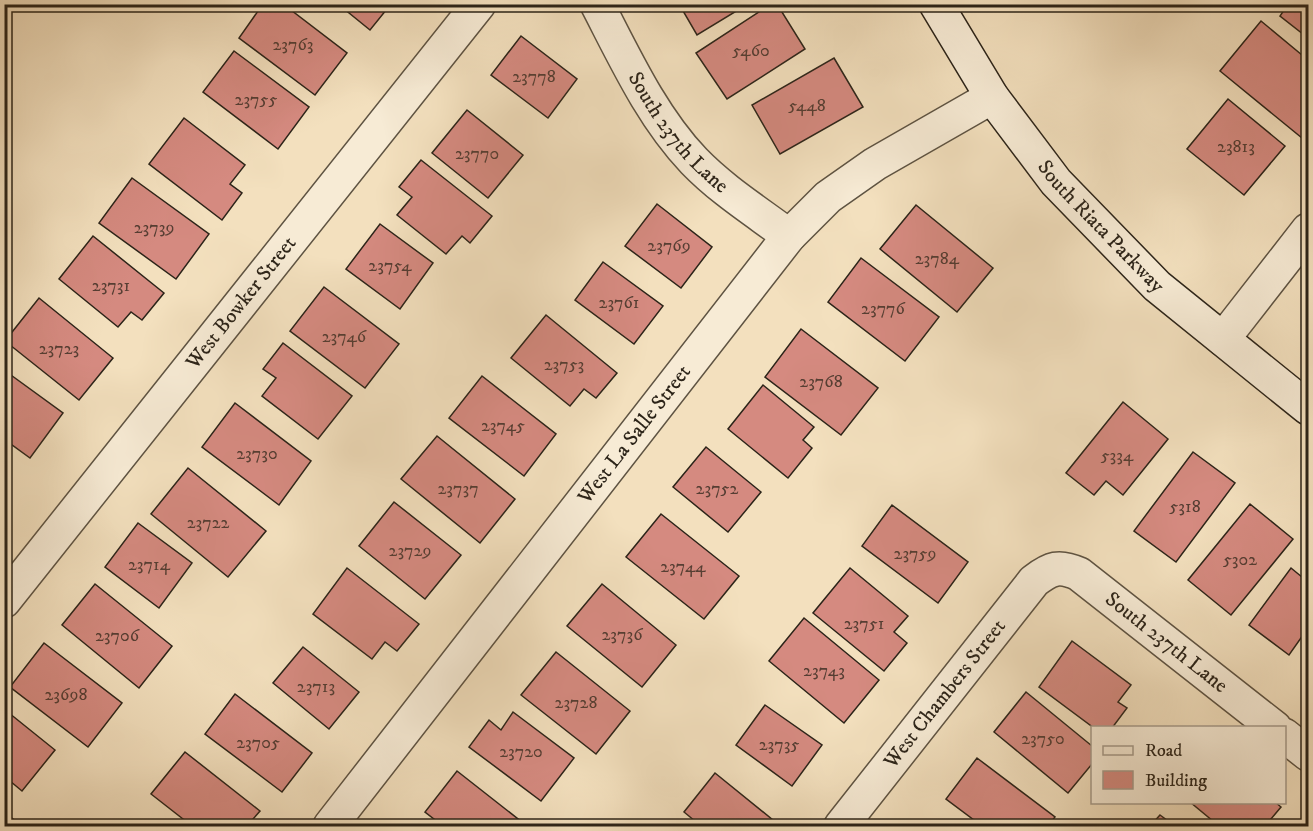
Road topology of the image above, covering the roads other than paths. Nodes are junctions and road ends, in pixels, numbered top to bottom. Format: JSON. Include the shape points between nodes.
{"nodes":[{"id":1,"x":479,"y":4,"type":"edge"},
{"id":2,"x":597,"y":4,"type":"edge"},
{"id":3,"x":936,"y":4,"type":"edge"},
{"id":4,"x":992,"y":97,"type":"junction"},
{"id":5,"x":1308,"y":230,"type":"edge"},
{"id":6,"x":789,"y":236,"type":"junction"},
{"id":7,"x":1223,"y":339,"type":"junction"},
{"id":8,"x":1308,"y":408,"type":"edge"},
{"id":9,"x":1054,"y":568,"type":"joint"},
{"id":10,"x":4,"y":601,"type":"edge"},
{"id":11,"x":1272,"y":726,"type":"edge"},
{"id":12,"x":1286,"y":737,"type":"edge"},
{"id":13,"x":1308,"y":754,"type":"edge"},
{"id":14,"x":330,"y":826,"type":"edge"},
{"id":15,"x":841,"y":826,"type":"edge"}],
"edges":[{"from":1,"to":10,"type":"street","name":"West Bowker Street"},
{"from":2,"to":6,"type":"street","name":"South 237th Lane","via":[[627,63],[678,142],[715,180]]},
{"from":3,"to":4,"type":"street","name":"South Riata Parkway"},
{"from":4,"to":6,"type":"street","name":"West La Salle Street","via":[[875,164],[828,197]]},
{"from":4,"to":7,"type":"street","name":"South Riata Parkway","via":[[1056,182],[1157,286]]},
{"from":5,"to":7,"type":"street"},
{"from":6,"to":14,"type":"street","name":"West La Salle Street"},
{"from":7,"to":8,"type":"street","name":"South Riata Parkway"},
{"from":9,"to":11,"type":"street","name":"South 237th Lane","via":[[1080,574]]},
{"from":9,"to":15,"type":"street","name":"West Chambers Street","via":[[1034,581]]},
{"from":12,"to":13,"type":"street"}]}
